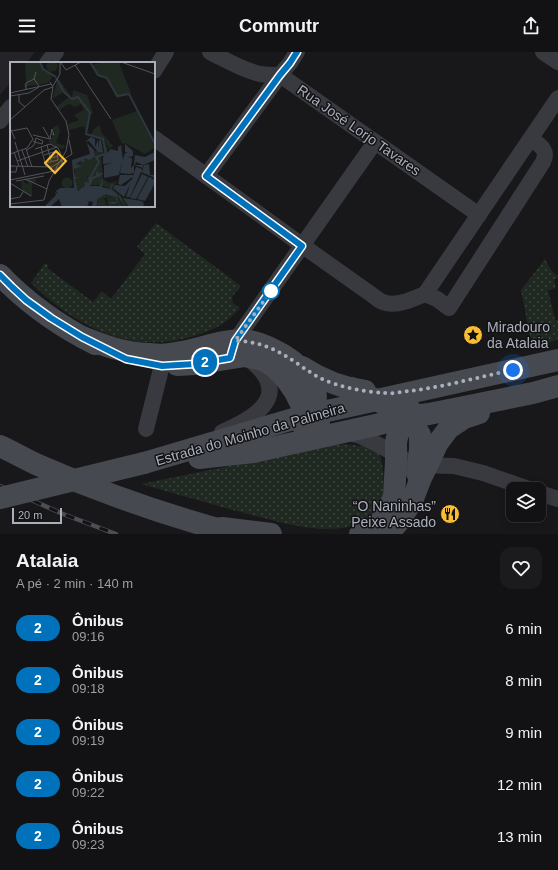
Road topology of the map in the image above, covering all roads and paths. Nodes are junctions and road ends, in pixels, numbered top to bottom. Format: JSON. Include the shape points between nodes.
{"nodes":[{"id":1,"x":57,"y":52,"type":"edge"},
{"id":2,"x":166,"y":52,"type":"edge"},
{"id":3,"x":210,"y":52,"type":"edge"},
{"id":4,"x":297,"y":52,"type":"edge"},
{"id":5,"x":543,"y":52,"type":"edge"},
{"id":6,"x":48,"y":62,"type":"edge"},
{"id":7,"x":57,"y":62,"type":"edge"},
{"id":8,"x":558,"y":62,"type":"edge"},
{"id":9,"x":155,"y":69,"type":"edge"},
{"id":10,"x":280,"y":75,"type":"junction"},
{"id":11,"x":558,"y":98,"type":"edge"},
{"id":12,"x":10,"y":108,"type":"edge"},
{"id":13,"x":0,"y":121,"type":"edge"},
{"id":14,"x":155,"y":139,"type":"edge"},
{"id":15,"x":531,"y":139,"type":"junction"},
{"id":16,"x":375,"y":142,"type":"junction"},
{"id":17,"x":206,"y":176,"type":"junction"},
{"id":18,"x":479,"y":215,"type":"junction"},
{"id":19,"x":302,"y":246,"type":"junction"},
{"id":20,"x":0,"y":275,"type":"edge"},
{"id":21,"x":425,"y":294,"type":"junction"},
{"id":22,"x":82,"y":337,"type":"junction"},
{"id":23,"x":237,"y":352,"type":"junction"},
{"id":24,"x":283,"y":354,"type":"junction"},
{"id":25,"x":558,"y":360,"type":"edge"},
{"id":26,"x":162,"y":366,"type":"junction"},
{"id":27,"x":558,"y":367,"type":"edge"},
{"id":28,"x":558,"y":387,"type":"edge"},
{"id":29,"x":351,"y":388,"type":"junction"},
{"id":30,"x":422,"y":390,"type":"junction"},
{"id":31,"x":376,"y":400,"type":"junction"},
{"id":32,"x":309,"y":415,"type":"junction"},
{"id":33,"x":405,"y":417,"type":"junction"},
{"id":34,"x":146,"y":430,"type":"dead end"},
{"id":35,"x":343,"y":432,"type":"junction"},
{"id":36,"x":0,"y":446,"type":"edge"},
{"id":37,"x":396,"y":454,"type":"junction"},
{"id":38,"x":165,"y":457,"type":"junction"},
{"id":39,"x":199,"y":458,"type":"junction"},
{"id":40,"x":426,"y":461,"type":"junction"},
{"id":41,"x":144,"y":463,"type":"junction"},
{"id":42,"x":509,"y":482,"type":"edge"},
{"id":43,"x":546,"y":495,"type":"edge"},
{"id":44,"x":0,"y":498,"type":"edge"},
{"id":45,"x":558,"y":499,"type":"edge"},
{"id":46,"x":205,"y":526,"type":"junction"},
{"id":47,"x":236,"y":534,"type":"edge"},
{"id":48,"x":272,"y":534,"type":"edge"},
{"id":49,"x":360,"y":534,"type":"edge"},
{"id":50,"x":388,"y":534,"type":"edge"}],
"edges":[{"from":1,"to":6,"type":"street"},
{"from":1,"to":7,"type":"street"},
{"from":2,"to":9,"type":"street"},
{"from":3,"to":10,"type":"street","via":[[253,72]]},
{"from":4,"to":10,"type":"street"},
{"from":5,"to":8,"type":"street"},
{"from":10,"to":16,"type":"street","name":"Rua José Lorjo Tavares"},
{"from":10,"to":17,"type":"street"},
{"from":11,"to":15,"type":"street"},
{"from":12,"to":13,"type":"street"},
{"from":14,"to":17,"type":"street"},
{"from":15,"to":18,"type":"street"},
{"from":15,"to":21,"type":"street","via":[[543,148],[545,158],[449,308]]},
{"from":16,"to":18,"type":"street","name":"Rua José Lorjo Tavares"},
{"from":16,"to":19,"type":"street"},
{"from":17,"to":19,"type":"street"},
{"from":18,"to":21,"type":"street"},
{"from":19,"to":21,"type":"street","via":[[386,303],[396,304]]},
{"from":19,"to":23,"type":"street"},
{"from":20,"to":22,"type":"street","via":[[39,309]]},
{"from":22,"to":23,"type":"street","via":[[124,351],[176,354],[215,344]]},
{"from":22,"to":26,"type":"street","via":[[126,359]]},
{"from":23,"to":24,"type":"street","via":[[248,341]]},
{"from":23,"to":26,"type":"street","via":[[195,364]]},
{"from":23,"to":32,"type":"street","via":[[273,366],[286,379]]},
{"from":23,"to":38,"type":"street","via":[[251,361],[268,382],[269,395],[263,407],[252,417],[230,429]]},
{"from":24,"to":29,"type":"street","via":[[320,378]]},
{"from":24,"to":32,"type":"street","via":[[301,369],[316,393],[315,407]]},
{"from":25,"to":30,"type":"street","name":"Estrada do Moinho da Palmeira"},
{"from":26,"to":34,"type":"street"},
{"from":27,"to":33,"type":"street","via":[[432,396],[414,403]]},
{"from":28,"to":33,"type":"street","name":"Estrada do Moinho da Palmeira"},
{"from":28,"to":40,"type":"street","via":[[464,418],[449,428]]},
{"from":29,"to":30,"type":"street","via":[[385,394]]},
{"from":29,"to":31,"type":"street"},
{"from":30,"to":31,"type":"street","name":"Estrada do Moinho da Palmeira"},
{"from":31,"to":32,"type":"street","name":"Estrada do Moinho da Palmeira"},
{"from":31,"to":33,"type":"street"},
{"from":32,"to":35,"type":"street","via":[[320,425]]},
{"from":32,"to":38,"type":"street","name":"Estrada do Moinho da Palmeira"},
{"from":32,"to":39,"type":"street","via":[[296,429],[278,439]]},
{"from":33,"to":35,"type":"street","name":"Estrada do Moinho da Palmeira"},
{"from":33,"to":37,"type":"street","via":[[399,428]]},
{"from":33,"to":40,"type":"street","via":[[420,435],[420,450]]},
{"from":35,"to":37,"type":"street","via":[[358,435]]},
{"from":35,"to":39,"type":"street","name":"Estrada do Moinho da Palmeira","via":[[253,452]]},
{"from":36,"to":46,"type":"street","via":[[37,465],[116,496]]},
{"from":37,"to":40,"type":"street","via":[[408,461]]},
{"from":37,"to":49,"type":"street","via":[[394,496],[388,513],[376,527]]},
{"from":38,"to":41,"type":"street","name":"Estrada do Moinho da Palmeira"},
{"from":39,"to":41,"type":"street","name":"Estrada do Moinho da Palmeira"},
{"from":40,"to":42,"type":"street","via":[[483,473]]},
{"from":40,"to":50,"type":"street","via":[[412,501]]},
{"from":41,"to":44,"type":"street","bridge":true},
{"from":43,"to":45,"type":"street"},
{"from":46,"to":47,"type":"street"},
{"from":46,"to":48,"type":"street"}]}
